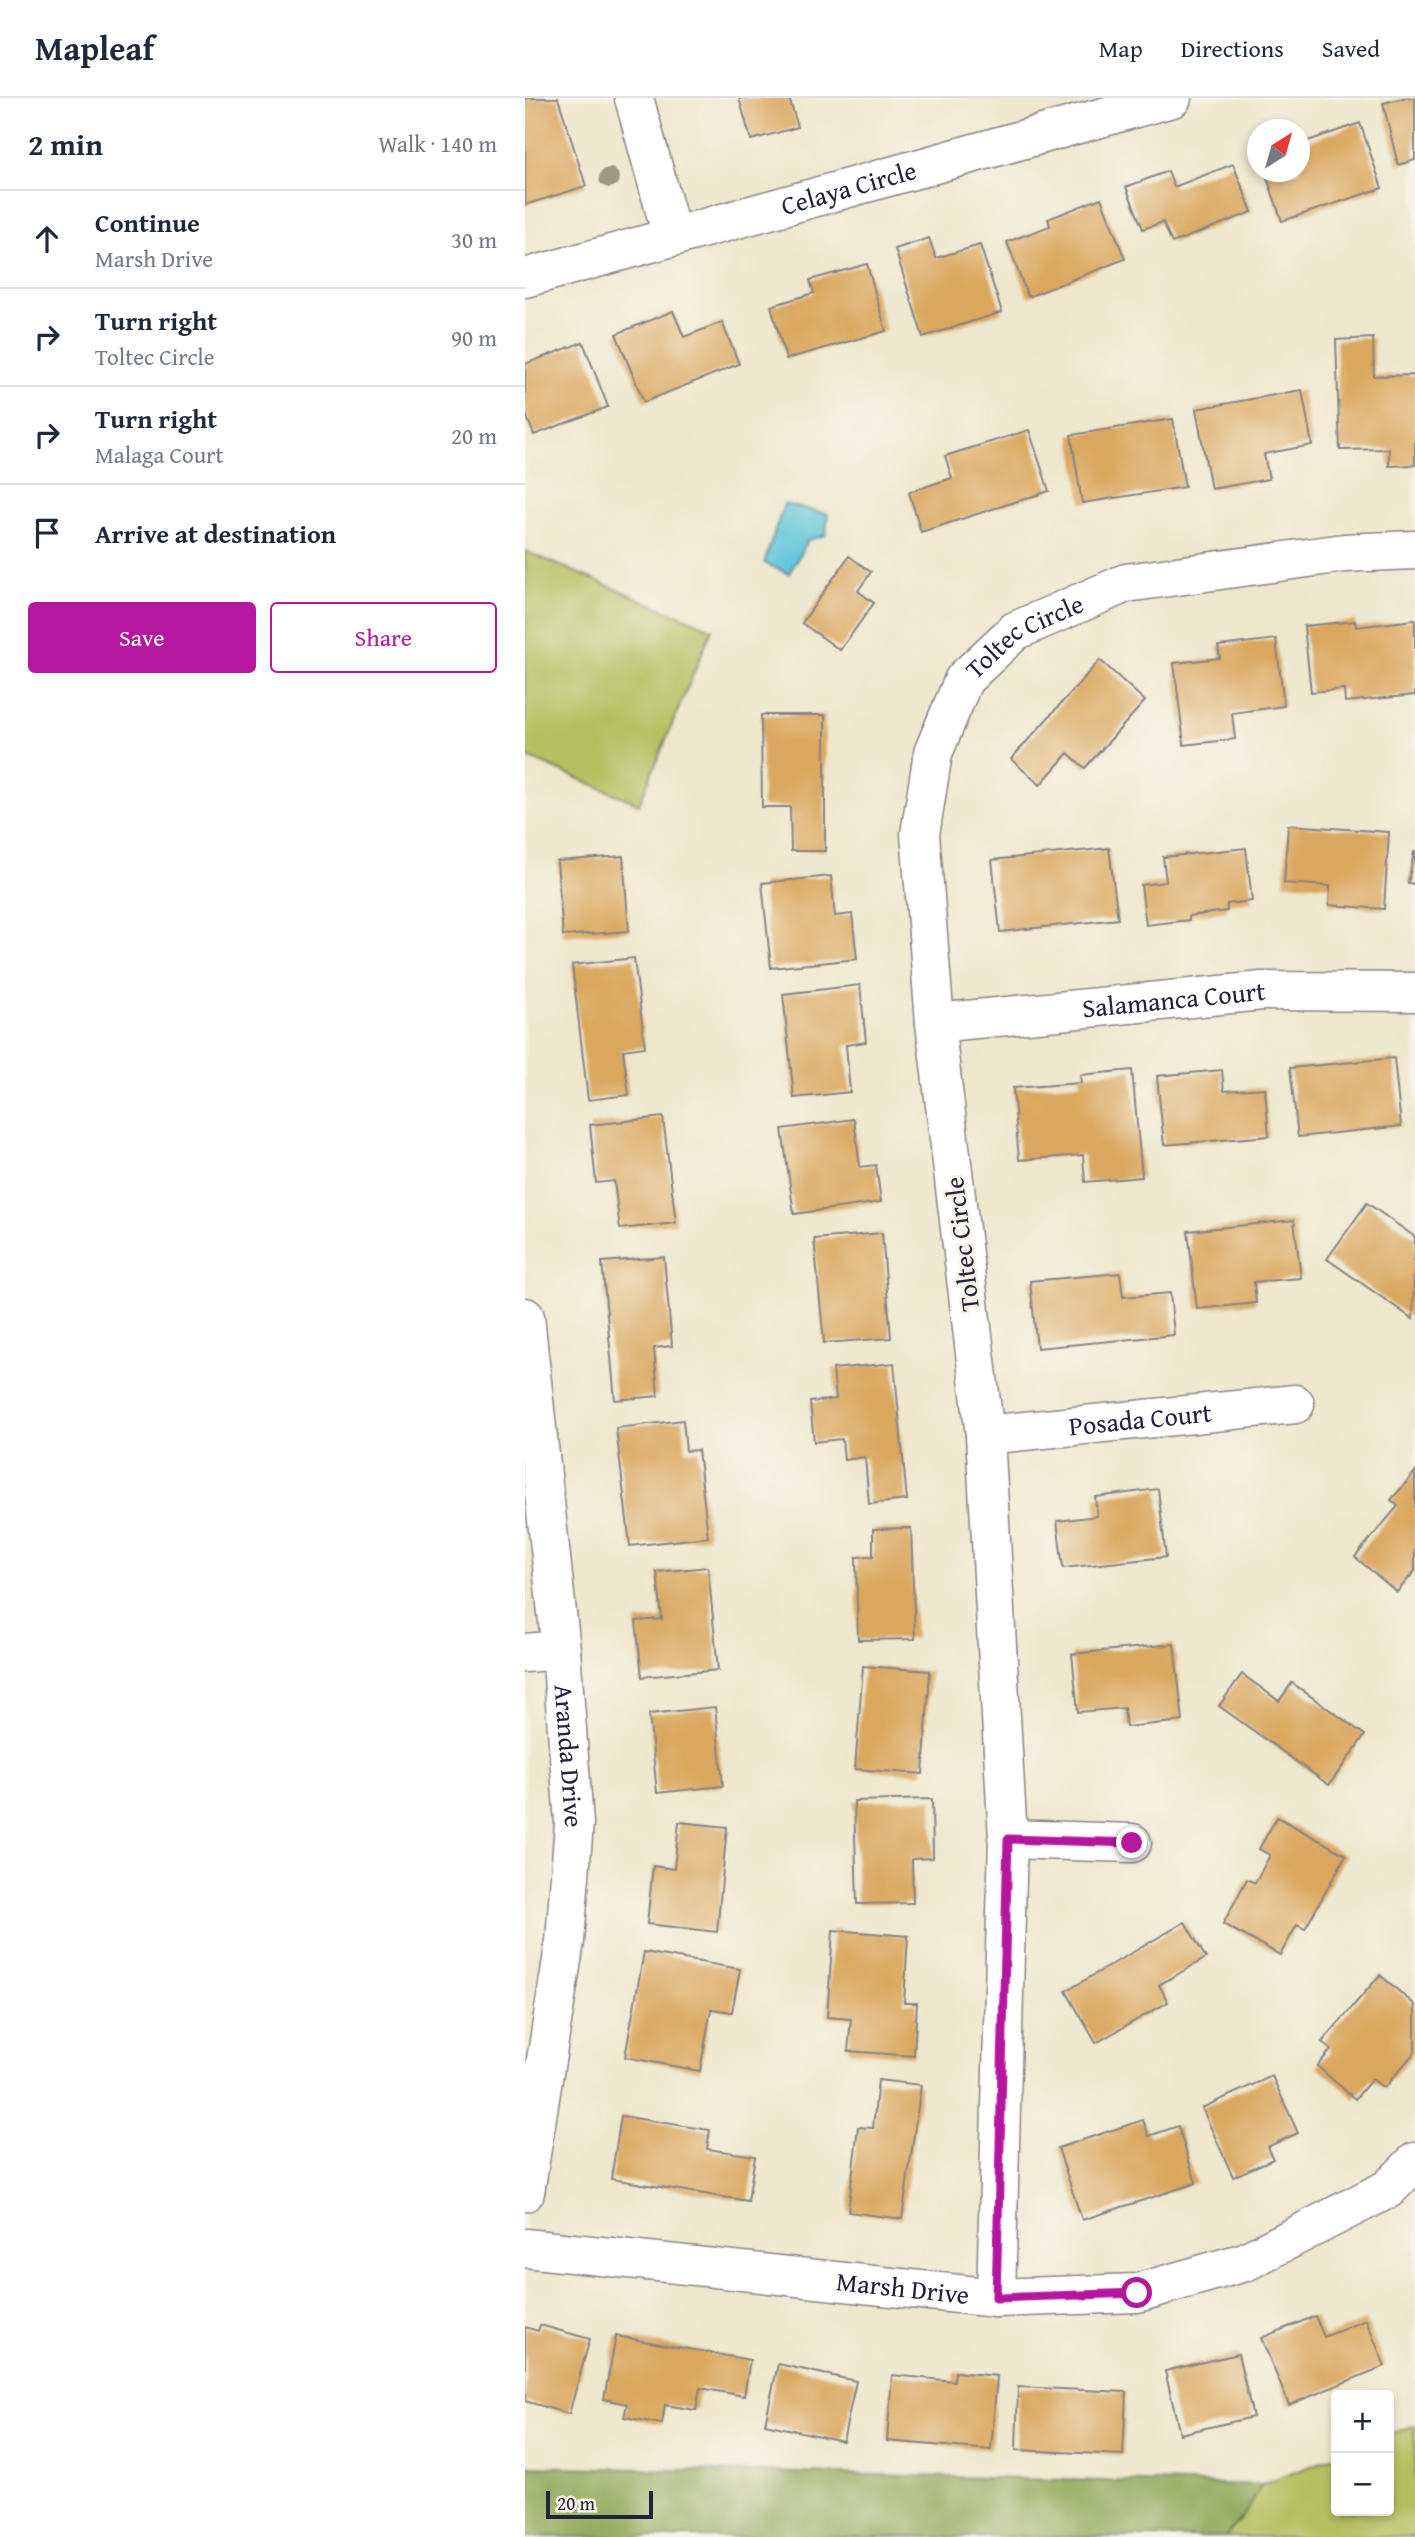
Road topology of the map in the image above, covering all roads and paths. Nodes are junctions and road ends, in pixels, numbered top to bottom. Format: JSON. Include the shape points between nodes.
{"nodes":[{"id":1,"x":634,"y":98,"type":"edge"},
{"id":2,"x":1172,"y":98,"type":"edge"},
{"id":3,"x":1097,"y":108,"type":"edge"},
{"id":4,"x":672,"y":236,"type":"junction"},
{"id":5,"x":525,"y":278,"type":"edge"},
{"id":6,"x":1415,"y":551,"type":"edge"},
{"id":7,"x":1415,"y":992,"type":"edge"},
{"id":8,"x":935,"y":1023,"type":"junction"},
{"id":9,"x":525,"y":1317,"type":"edge"},
{"id":10,"x":1295,"y":1404,"type":"dead end"},
{"id":11,"x":985,"y":1435,"type":"junction"},
{"id":12,"x":543,"y":1651,"type":"edge"},
{"id":13,"x":1008,"y":1839,"type":"junction"},
{"id":14,"x":1132,"y":1843,"type":"dead end"},
{"id":15,"x":1415,"y":2162,"type":"edge"},
{"id":16,"x":525,"y":2192,"type":"edge"},
{"id":17,"x":525,"y":2248,"type":"edge"},
{"id":18,"x":996,"y":2298,"type":"junction"}],
"edges":[{"from":1,"to":4,"type":"street"},
{"from":2,"to":3,"type":"street","name":"Celaya Circle"},
{"from":3,"to":4,"type":"street","name":"Celaya Circle"},
{"from":4,"to":5,"type":"street","name":"Celaya Circle"},
{"from":6,"to":8,"type":"street","name":"Toltec Circle","via":[[1344,553],[1126,583],[1015,631],[964,679],[933,752],[920,834]]},
{"from":7,"to":8,"type":"street","name":"Salamanca Court","via":[[1262,991]]},
{"from":8,"to":11,"type":"street","name":"Toltec Circle"},
{"from":9,"to":12,"type":"street","name":"Aranda Drive"},
{"from":10,"to":11,"type":"street","name":"Posada Court"},
{"from":11,"to":13,"type":"street","name":"Toltec Circle"},
{"from":12,"to":16,"type":"street","name":"Aranda Drive","via":[[574,1823],[565,1941]]},
{"from":13,"to":14,"type":"street"},
{"from":13,"to":18,"type":"street","name":"Toltec Circle"},
{"from":15,"to":18,"type":"street","name":"Marsh Drive","via":[[1388,2189],[1245,2262],[1137,2293]]},
{"from":17,"to":18,"type":"street","name":"Marsh Drive"}]}
